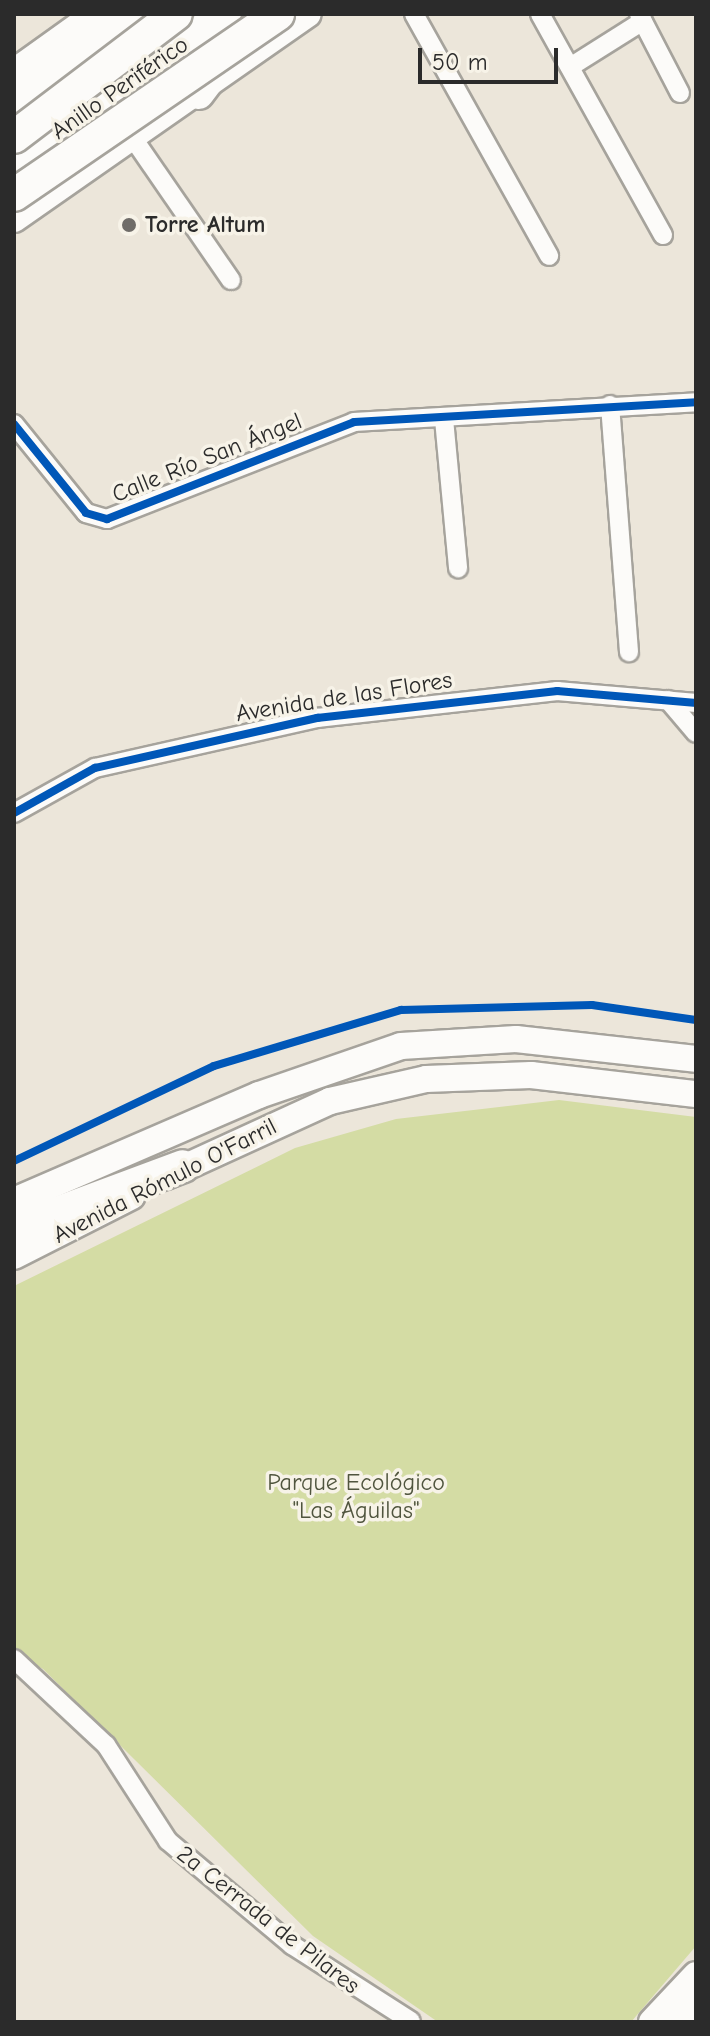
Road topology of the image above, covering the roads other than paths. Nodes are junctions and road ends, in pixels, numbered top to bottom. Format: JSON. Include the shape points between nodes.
{"nodes":[{"id":1,"x":95,"y":14,"type":"edge"},
{"id":2,"x":136,"y":14,"type":"edge"},
{"id":3,"x":177,"y":14,"type":"edge"},
{"id":4,"x":278,"y":14,"type":"edge"},
{"id":5,"x":308,"y":14,"type":"edge"},
{"id":6,"x":414,"y":14,"type":"edge"},
{"id":7,"x":540,"y":14,"type":"edge"},
{"id":8,"x":641,"y":18,"type":"edge"},
{"id":9,"x":235,"y":20,"type":"edge"},
{"id":10,"x":570,"y":67,"type":"junction"},
{"id":11,"x":14,"y":72,"type":"edge"},
{"id":12,"x":198,"y":93,"type":"junction"},
{"id":13,"x":680,"y":93,"type":"dead end"},
{"id":14,"x":14,"y":104,"type":"edge"},
{"id":15,"x":14,"y":130,"type":"edge"},
{"id":16,"x":14,"y":137,"type":"edge"},
{"id":17,"x":135,"y":141,"type":"junction"},
{"id":18,"x":14,"y":163,"type":"edge"},
{"id":19,"x":14,"y":195,"type":"edge"},
{"id":20,"x":14,"y":219,"type":"edge"},
{"id":21,"x":663,"y":235,"type":"dead end"},
{"id":22,"x":549,"y":256,"type":"dead end"},
{"id":23,"x":231,"y":280,"type":"dead end"},
{"id":24,"x":696,"y":402,"type":"edge"},
{"id":25,"x":610,"y":405,"type":"junction"},
{"id":26,"x":444,"y":419,"type":"junction"},
{"id":27,"x":14,"y":424,"type":"edge"},
{"id":28,"x":458,"y":568,"type":"dead end"},
{"id":29,"x":629,"y":652,"type":"dead end"},
{"id":30,"x":668,"y":700,"type":"junction"},
{"id":31,"x":696,"y":703,"type":"edge"},
{"id":32,"x":696,"y":733,"type":"edge"},
{"id":33,"x":14,"y":813,"type":"edge"},
{"id":34,"x":696,"y":1059,"type":"edge"},
{"id":35,"x":696,"y":1094,"type":"edge"},
{"id":36,"x":183,"y":1166,"type":"junction"},
{"id":37,"x":19,"y":1218,"type":"edge"},
{"id":38,"x":14,"y":1256,"type":"edge"},
{"id":39,"x":14,"y":1659,"type":"edge"},
{"id":40,"x":696,"y":1975,"type":"edge"},
{"id":41,"x":696,"y":2009,"type":"edge"},
{"id":42,"x":411,"y":2021,"type":"edge"},
{"id":43,"x":652,"y":2022,"type":"edge"},
{"id":44,"x":684,"y":2022,"type":"edge"}],
"edges":[{"from":1,"to":11,"type":"main road"},
{"from":2,"to":14,"type":"highway"},
{"from":3,"to":15,"type":"highway","name":"Anillo Periférico"},
{"from":3,"to":16,"type":"highway","bridge":true},
{"from":4,"to":19,"type":"highway","bridge":true},
{"from":5,"to":12,"type":"main road"},
{"from":6,"to":22,"type":"street"},
{"from":7,"to":10,"type":"street"},
{"from":8,"to":10,"type":"street"},
{"from":8,"to":13,"type":"street"},
{"from":9,"to":12,"type":"highway"},
{"from":9,"to":18,"type":"highway","name":"Anillo Periférico"},
{"from":10,"to":21,"type":"street"},
{"from":12,"to":17,"type":"main road"},
{"from":17,"to":20,"type":"main road"},
{"from":17,"to":23,"type":"street"},
{"from":24,"to":25,"type":"street","name":"Calle Río San Ángel"},
{"from":25,"to":26,"type":"street","name":"Calle Río San Ángel"},
{"from":25,"to":29,"type":"street"},
{"from":26,"to":27,"type":"street","name":"Calle Río San Ángel","via":[[354,422],[107,519],[86,513]]},
{"from":26,"to":28,"type":"street"},
{"from":30,"to":31,"type":"street","name":"Avenida de las Flores"},
{"from":30,"to":32,"type":"street"},
{"from":30,"to":33,"type":"street","name":"Avenida de las Flores","via":[[557,691],[317,718],[95,768]]},
{"from":34,"to":37,"type":"main road","name":"Avenida Rómulo O'Farril","via":[[516,1039],[401,1046],[259,1095]]},
{"from":35,"to":36,"type":"main road","name":"Avenida Rómulo O'Farril","via":[[531,1075],[426,1079],[330,1101]]},
{"from":36,"to":37,"type":"highway"},
{"from":36,"to":38,"type":"main road","name":"Avenida Rómulo O'Farril"},
{"from":39,"to":42,"type":"street","name":"2a Cerrada de Pilares","via":[[106,1745],[168,1841],[292,1945]]},
{"from":40,"to":43,"type":"main road"},
{"from":41,"to":44,"type":"main road"}]}
